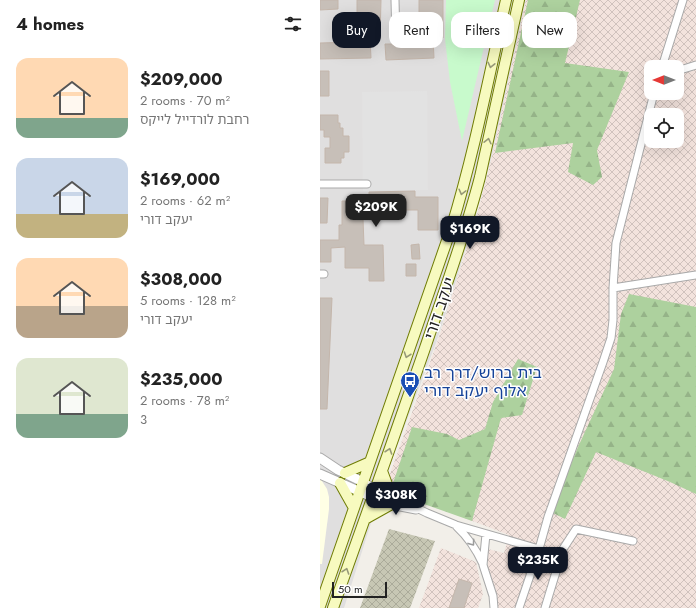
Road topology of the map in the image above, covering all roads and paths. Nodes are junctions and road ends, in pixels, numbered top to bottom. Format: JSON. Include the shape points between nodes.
{"nodes":[{"id":1,"x":395,"y":0,"type":"edge"},
{"id":2,"x":506,"y":0,"type":"edge"},
{"id":3,"x":519,"y":0,"type":"edge"},
{"id":4,"x":683,"y":0,"type":"edge"},
{"id":5,"x":395,"y":12,"type":"edge"},
{"id":6,"x":664,"y":60,"type":"edge"},
{"id":7,"x":696,"y":65,"type":"edge"},
{"id":8,"x":684,"y":69,"type":"edge"},
{"id":9,"x":652,"y":100,"type":"edge"},
{"id":10,"x":320,"y":184,"type":"edge"},
{"id":11,"x":367,"y":184,"type":"dead end"},
{"id":12,"x":696,"y":276,"type":"edge"},
{"id":13,"x":613,"y":288,"type":"junction"},
{"id":14,"x":320,"y":458,"type":"edge"},
{"id":15,"x":370,"y":462,"type":"junction"},
{"id":16,"x":382,"y":471,"type":"junction"},
{"id":17,"x":345,"y":473,"type":"junction"},
{"id":18,"x":320,"y":474,"type":"edge"},
{"id":19,"x":363,"y":482,"type":"junction"},
{"id":20,"x":340,"y":483,"type":"junction"},
{"id":21,"x":359,"y":492,"type":"junction"},
{"id":22,"x":374,"y":492,"type":"junction"},
{"id":23,"x":390,"y":500,"type":"junction"},
{"id":24,"x":354,"y":508,"type":"junction"},
{"id":25,"x":365,"y":519,"type":"junction"},
{"id":26,"x":456,"y":525,"type":"junction"},
{"id":27,"x":486,"y":534,"type":"junction"},
{"id":28,"x":634,"y":541,"type":"dead end"},
{"id":29,"x":539,"y":549,"type":"junction"},
{"id":30,"x":483,"y":565,"type":"junction"},
{"id":31,"x":320,"y":606,"type":"edge"},
{"id":32,"x":333,"y":608,"type":"edge"},
{"id":33,"x":494,"y":608,"type":"edge"},
{"id":34,"x":519,"y":608,"type":"edge"},
{"id":35,"x":545,"y":608,"type":"edge"}],
"edges":[{"from":1,"to":5,"type":"street"},
{"from":2,"to":15,"type":"main road","name":"יעקב דורי","one_way":true,"via":[[460,199]]},
{"from":16,"to":3,"type":"main road","name":"יעקב דורי","one_way":true,"via":[[473,203]]},
{"from":4,"to":6,"type":"street"},
{"from":7,"to":8,"type":"street"},
{"from":9,"to":13,"type":"street","via":[[616,243]]},
{"from":10,"to":11,"type":"street"},
{"from":12,"to":13,"type":"street"},
{"from":13,"to":29,"type":"street","via":[[610,338]]},
{"from":14,"to":17,"type":"street"},
{"from":15,"to":17,"type":"main road"},
{"from":15,"to":19,"type":"main road","name":"יעקב דורי"},
{"from":16,"to":22,"type":"main road","name":"יעקב דורי"},
{"from":16,"to":23,"type":"main road"},
{"from":17,"to":19,"type":"street"},
{"from":18,"to":20,"type":"street"},
{"from":19,"to":21,"type":"main road","name":"יעקב דורי"},
{"from":19,"to":22,"type":"street"},
{"from":20,"to":21,"type":"street"},
{"from":20,"to":24,"type":"main road"},
{"from":21,"to":22,"type":"street"},
{"from":21,"to":24,"type":"main road","name":"יעקב דורי"},
{"from":22,"to":23,"type":"street"},
{"from":22,"to":25,"type":"main road","name":"יעקב דורי"},
{"from":23,"to":25,"type":"main road"},
{"from":23,"to":26,"type":"street"},
{"from":24,"to":31,"type":"main road","name":"יעקב דורי"},
{"from":32,"to":25,"type":"main road","name":"יעקב דורי","one_way":true},
{"from":26,"to":27,"type":"street"},
{"from":26,"to":30,"type":"street","one_way":true,"via":[[477,551]]},
{"from":27,"to":29,"type":"street"},
{"from":27,"to":30,"type":"street"},
{"from":28,"to":35,"type":"street","via":[[576,529],[563,549]]},
{"from":29,"to":34,"type":"street"},
{"from":30,"to":33,"type":"street","via":[[493,596]]}]}
